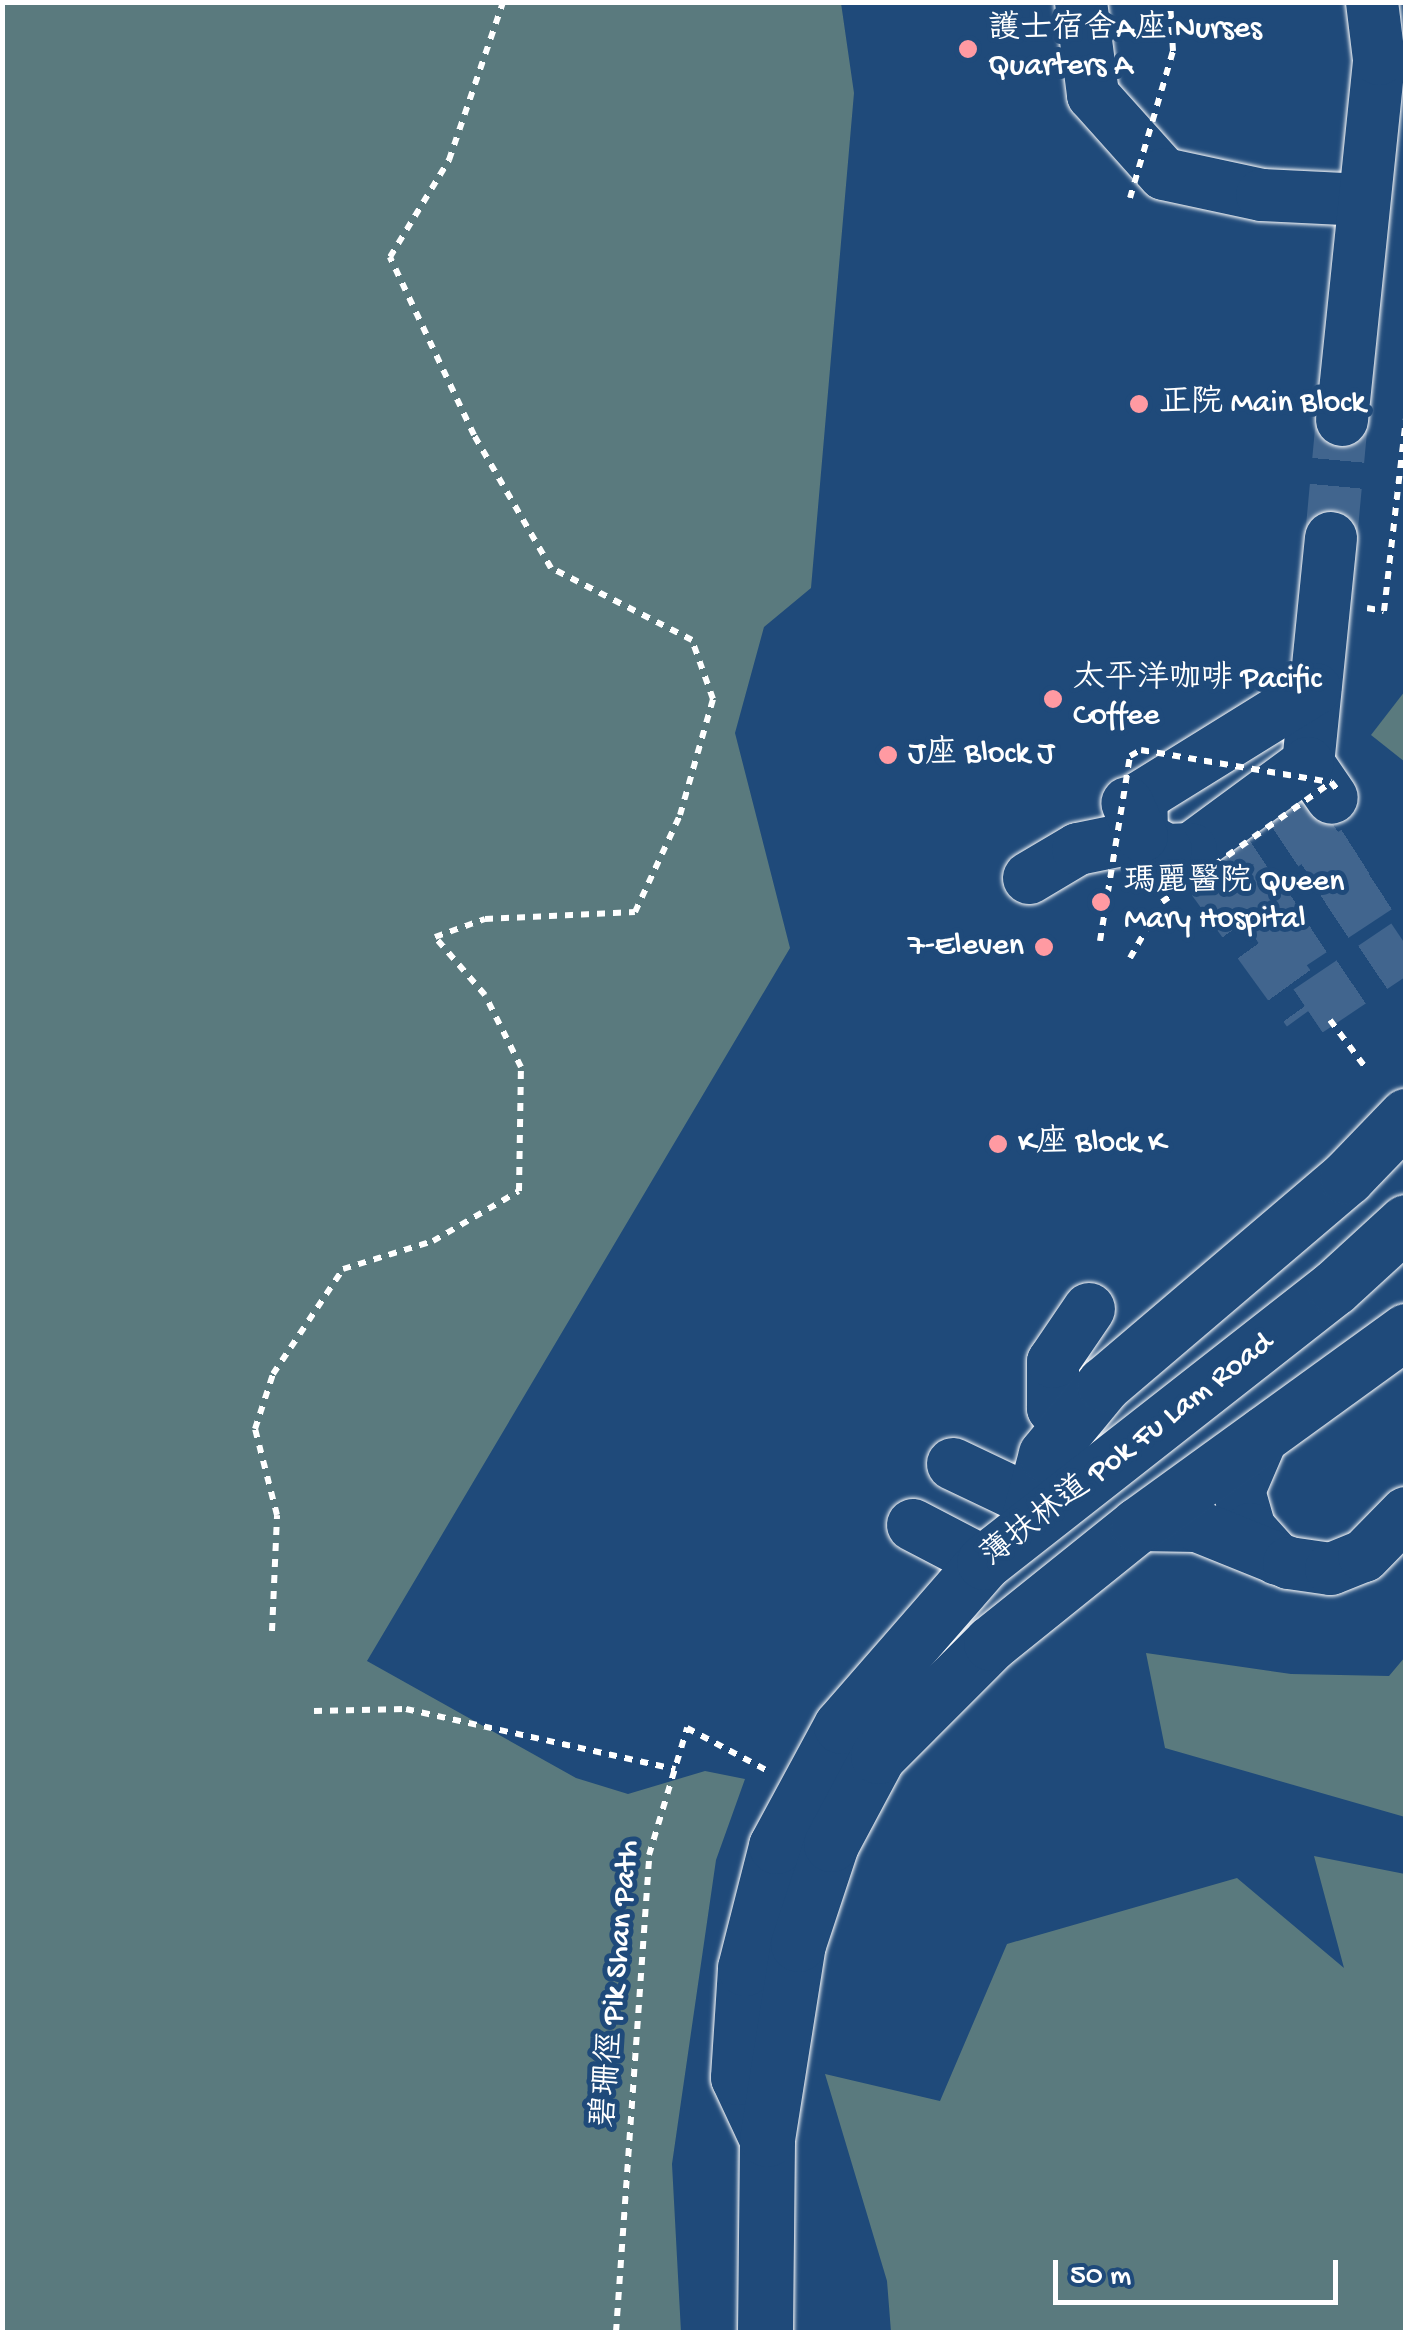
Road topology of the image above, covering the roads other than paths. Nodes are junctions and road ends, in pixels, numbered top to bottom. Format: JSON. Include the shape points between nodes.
{"nodes":[{"id":1,"x":1081,"y":2,"type":"edge"},
{"id":2,"x":1372,"y":2,"type":"edge"},
{"id":3,"x":1364,"y":200,"type":"junction"},
{"id":4,"x":1342,"y":420,"type":"tunnel mouth"},
{"id":5,"x":1331,"y":538,"type":"tunnel mouth"},
{"id":6,"x":1295,"y":702,"type":"junction"},
{"id":7,"x":1182,"y":855,"type":"junction"},
{"id":8,"x":1029,"y":878,"type":"dead end"},
{"id":9,"x":1406,"y":1116,"type":"edge"},
{"id":10,"x":1406,"y":1222,"type":"edge"},
{"id":11,"x":1089,"y":1309,"type":"dead end"},
{"id":12,"x":1406,"y":1331,"type":"edge"},
{"id":13,"x":1071,"y":1422,"type":"junction"},
{"id":14,"x":1264,"y":1433,"type":"junction"},
{"id":15,"x":952,"y":1464,"type":"dead end"},
{"id":16,"x":1406,"y":1513,"type":"edge"},
{"id":17,"x":1030,"y":1514,"type":"junction"},
{"id":18,"x":913,"y":1525,"type":"dead end"},
{"id":19,"x":1138,"y":1525,"type":"junction"},
{"id":20,"x":1276,"y":1558,"type":"junction"},
{"id":21,"x":984,"y":1562,"type":"junction"},
{"id":22,"x":860,"y":1741,"type":"junction"},
{"id":23,"x":764,"y":2332,"type":"edge"}],
"edges":[{"from":1,"to":3,"type":"street","via":[[1093,96],[1164,174],[1262,195]]},
{"from":2,"to":3,"type":"street","via":[[1379,58]]},
{"from":3,"to":4,"type":"street"},
{"from":5,"to":6,"type":"street"},
{"from":6,"to":7,"type":"street","via":[[1328,784]]},
{"from":6,"to":7,"type":"street","via":[[1141,798]]},
{"from":7,"to":8,"type":"street","via":[[1078,849]]},
{"from":9,"to":13,"type":"main road","via":[[1268,1247],[1149,1341]]},
{"from":10,"to":17,"type":"main road","name":"薄扶林道 Pok Fu Lam Road","via":[[1118,1460]]},
{"from":11,"to":13,"type":"street","via":[[1054,1362],[1053,1408]]},
{"from":12,"to":14,"type":"main road","name":"薄扶林道 Pok Fu Lam Road"},
{"from":13,"to":17,"type":"main road","via":[[1046,1454]]},
{"from":14,"to":19,"type":"main road","name":"薄扶林道 Pok Fu Lam Road"},
{"from":14,"to":20,"type":"street","via":[[1239,1491],[1250,1530]]},
{"from":15,"to":17,"type":"street"},
{"from":16,"to":20,"type":"street","via":[[1348,1564],[1311,1570]]},
{"from":17,"to":21,"type":"main road","name":"薄扶林道 Pok Fu Lam Road"},
{"from":18,"to":21,"type":"street"},
{"from":19,"to":20,"type":"street","via":[[1197,1526]]},
{"from":19,"to":22,"type":"main road","name":"薄扶林道 Pok Fu Lam Road","via":[[948,1680]]},
{"from":21,"to":22,"type":"main road","name":"薄扶林道 Pok Fu Lam Road"},
{"from":22,"to":23,"type":"main road","name":"薄扶林道 Pok Fu Lam Road","via":[[776,1846],[746,1968],[738,2077],[767,2139]]}]}
